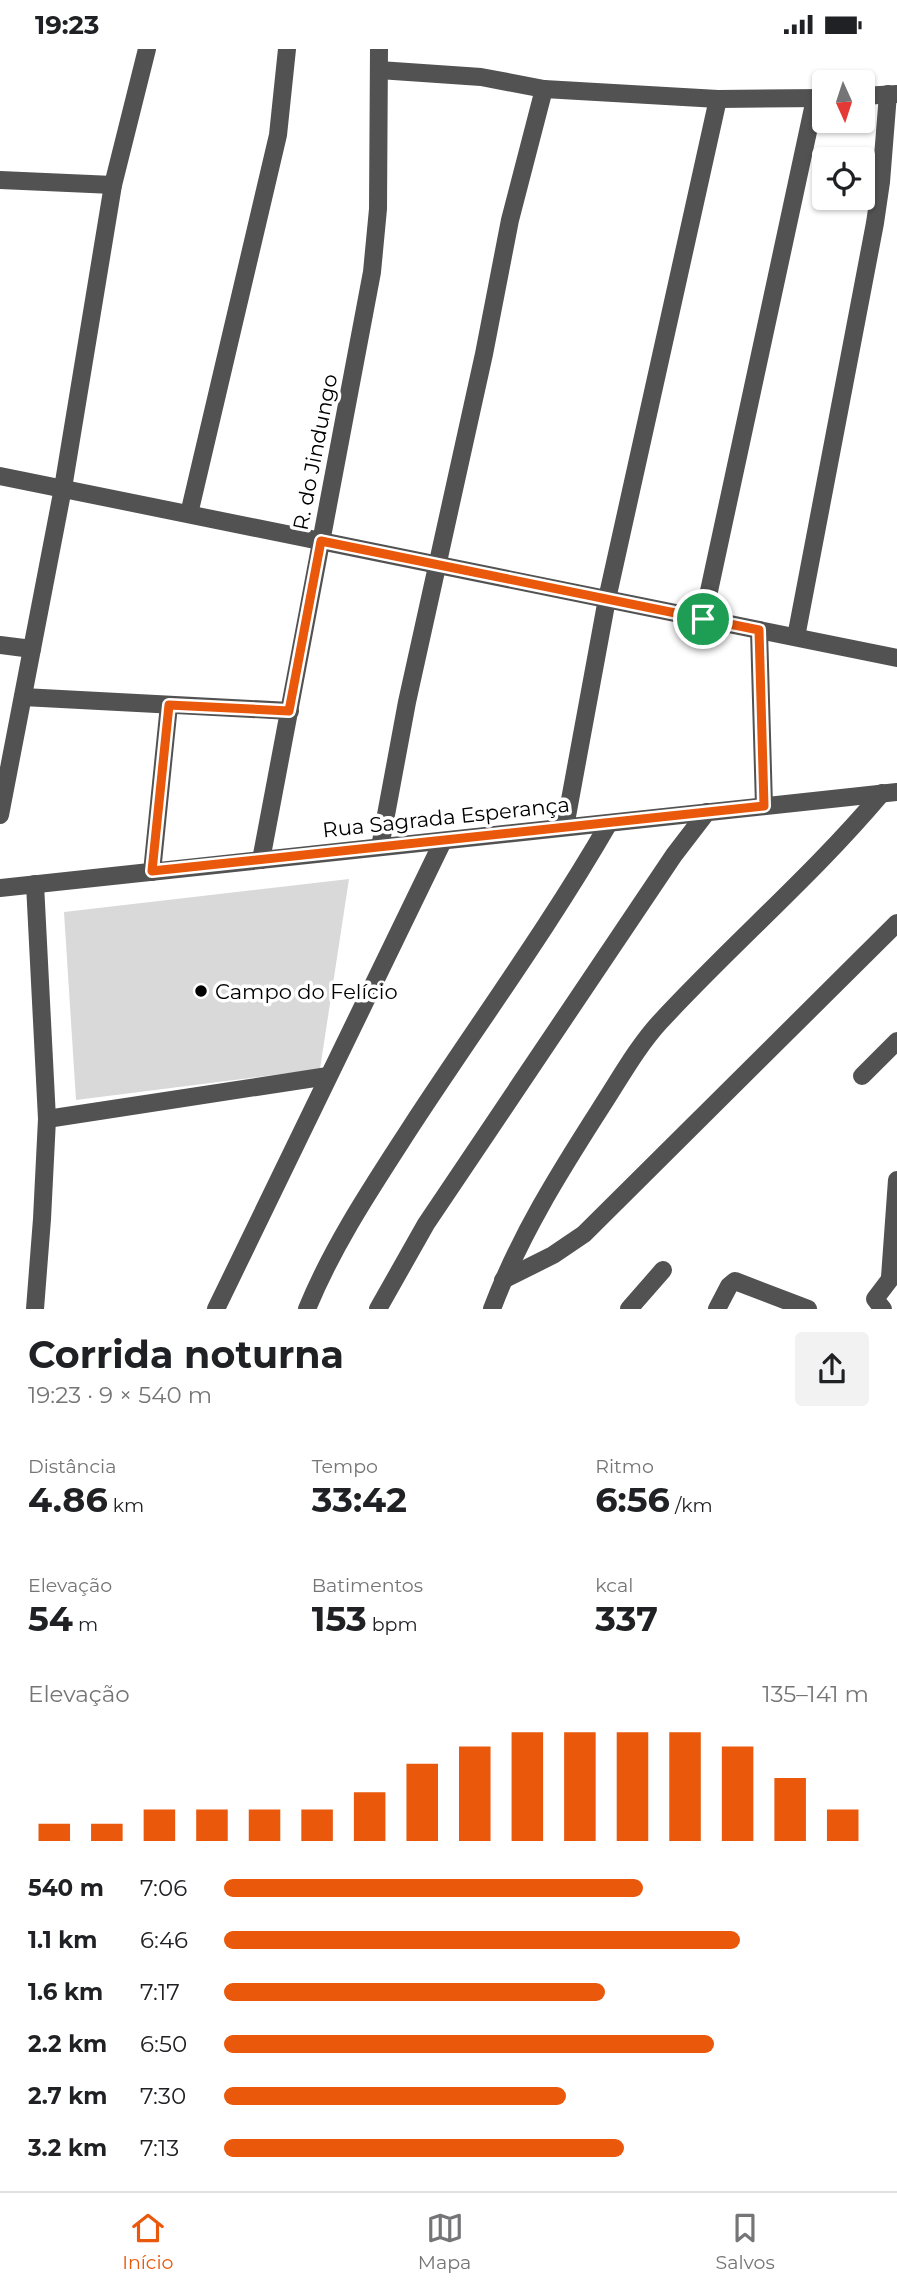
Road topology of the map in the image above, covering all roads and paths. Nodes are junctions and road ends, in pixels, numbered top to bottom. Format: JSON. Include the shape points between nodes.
{"nodes":[{"id":1,"x":147,"y":49,"type":"edge"},
{"id":2,"x":287,"y":49,"type":"edge"},
{"id":3,"x":379,"y":49,"type":"edge"},
{"id":4,"x":379,"y":70,"type":"junction"},
{"id":5,"x":544,"y":89,"type":"junction"},
{"id":6,"x":892,"y":94,"type":"edge"},
{"id":7,"x":718,"y":99,"type":"junction"},
{"id":8,"x":812,"y":99,"type":"edge"},
{"id":9,"x":812,"y":133,"type":"edge"},
{"id":10,"x":0,"y":180,"type":"edge"},
{"id":11,"x":113,"y":185,"type":"junction"},
{"id":12,"x":0,"y":476,"type":"edge"},
{"id":13,"x":63,"y":488,"type":"junction"},
{"id":14,"x":189,"y":514,"type":"junction"},
{"id":15,"x":321,"y":541,"type":"junction"},
{"id":16,"x":436,"y":564,"type":"junction"},
{"id":17,"x":607,"y":599,"type":"junction"},
{"id":18,"x":703,"y":619,"type":"junction"},
{"id":19,"x":759,"y":630,"type":"junction"},
{"id":20,"x":796,"y":638,"type":"junction"},
{"id":21,"x":0,"y":645,"type":"edge"},
{"id":22,"x":32,"y":649,"type":"junction"},
{"id":23,"x":897,"y":658,"type":"edge"},
{"id":24,"x":23,"y":697,"type":"junction"},
{"id":25,"x":169,"y":705,"type":"junction"},
{"id":26,"x":289,"y":711,"type":"junction"},
{"id":27,"x":5,"y":767,"type":"edge"},
{"id":28,"x":890,"y":793,"type":"edge"},
{"id":29,"x":764,"y":806,"type":"junction"},
{"id":30,"x":707,"y":812,"type":"junction"},
{"id":31,"x":0,"y":815,"type":"edge"},
{"id":32,"x":609,"y":823,"type":"junction"},
{"id":33,"x":565,"y":828,"type":"junction"},
{"id":34,"x":443,"y":841,"type":"junction"},
{"id":35,"x":380,"y":847,"type":"junction"},
{"id":36,"x":261,"y":860,"type":"junction"},
{"id":37,"x":152,"y":871,"type":"junction"},
{"id":38,"x":35,"y":884,"type":"junction"},
{"id":39,"x":0,"y":888,"type":"edge"},
{"id":40,"x":897,"y":923,"type":"edge"},
{"id":41,"x":897,"y":1041,"type":"edge"},
{"id":42,"x":328,"y":1076,"type":"junction"},
{"id":43,"x":862,"y":1076,"type":"dead end"},
{"id":44,"x":47,"y":1119,"type":"junction"},
{"id":45,"x":897,"y":1180,"type":"edge"},
{"id":46,"x":663,"y":1270,"type":"dead end"},
{"id":47,"x":894,"y":1273,"type":"edge"},
{"id":48,"x":503,"y":1280,"type":"junction"},
{"id":49,"x":874,"y":1306,"type":"edge"},
{"id":50,"x":35,"y":1309,"type":"edge"},
{"id":51,"x":216,"y":1309,"type":"edge"},
{"id":52,"x":307,"y":1309,"type":"edge"},
{"id":53,"x":378,"y":1309,"type":"edge"},
{"id":54,"x":492,"y":1309,"type":"edge"},
{"id":55,"x":629,"y":1309,"type":"edge"},
{"id":56,"x":717,"y":1309,"type":"edge"},
{"id":57,"x":808,"y":1309,"type":"edge"}],
"edges":[{"from":1,"to":11,"type":"street"},
{"from":2,"to":14,"type":"street","via":[[278,135]]},
{"from":3,"to":4,"type":"street","name":"R. do Jindungo"},
{"from":4,"to":5,"type":"street","via":[[481,77]]},
{"from":4,"to":15,"type":"street","name":"R. do Jindungo","via":[[378,209],[372,272]]},
{"from":5,"to":7,"type":"street"},
{"from":5,"to":16,"type":"street","via":[[510,220]]},
{"from":6,"to":20,"type":"street","via":[[877,209]]},
{"from":7,"to":8,"type":"street"},
{"from":7,"to":17,"type":"street"},
{"from":9,"to":18,"type":"street"},
{"from":10,"to":11,"type":"street"},
{"from":11,"to":13,"type":"street"},
{"from":12,"to":13,"type":"street"},
{"from":13,"to":14,"type":"street"},
{"from":13,"to":22,"type":"street"},
{"from":14,"to":15,"type":"street"},
{"from":15,"to":16,"type":"street"},
{"from":15,"to":26,"type":"street","name":"R. do Jindungo"},
{"from":16,"to":17,"type":"street"},
{"from":16,"to":35,"type":"street"},
{"from":17,"to":18,"type":"street"},
{"from":17,"to":33,"type":"street"},
{"from":18,"to":19,"type":"street"},
{"from":19,"to":20,"type":"street"},
{"from":19,"to":29,"type":"street"},
{"from":20,"to":23,"type":"street"},
{"from":21,"to":22,"type":"street"},
{"from":22,"to":24,"type":"street"},
{"from":24,"to":25,"type":"street"},
{"from":24,"to":27,"type":"street"},
{"from":25,"to":26,"type":"street"},
{"from":25,"to":37,"type":"street"},
{"from":26,"to":36,"type":"street","name":"R. do Jindungo"},
{"from":27,"to":31,"type":"street"},
{"from":28,"to":29,"type":"street","name":"Rua Sagrada Esperança"},
{"from":28,"to":48,"type":"street","via":[[659,1023],[555,1180]]},
{"from":29,"to":30,"type":"street","name":"Rua Sagrada Esperança"},
{"from":30,"to":32,"type":"street","name":"Rua Sagrada Esperança"},
{"from":30,"to":53,"type":"street","via":[[426,1224]]},
{"from":32,"to":33,"type":"street","name":"Rua Sagrada Esperança"},
{"from":32,"to":52,"type":"street","via":[[576,881],[360,1206]]},
{"from":33,"to":34,"type":"street","name":"Rua Sagrada Esperança"},
{"from":34,"to":35,"type":"street","name":"Rua Sagrada Esperança"},
{"from":34,"to":42,"type":"street"},
{"from":35,"to":36,"type":"street","name":"Rua Sagrada Esperança"},
{"from":36,"to":37,"type":"street","name":"Rua Sagrada Esperança"},
{"from":37,"to":38,"type":"street","name":"Rua Sagrada Esperança"},
{"from":38,"to":39,"type":"street","name":"Rua Sagrada Esperança"},
{"from":38,"to":44,"type":"street"},
{"from":40,"to":48,"type":"street","via":[[584,1234]]},
{"from":41,"to":43,"type":"street"},
{"from":42,"to":44,"type":"street"},
{"from":42,"to":51,"type":"street"},
{"from":44,"to":50,"type":"street"},
{"from":45,"to":47,"type":"street"},
{"from":46,"to":55,"type":"street"},
{"from":47,"to":49,"type":"street"},
{"from":48,"to":54,"type":"street"},
{"from":56,"to":57,"type":"street","via":[[734,1282]]}]}
